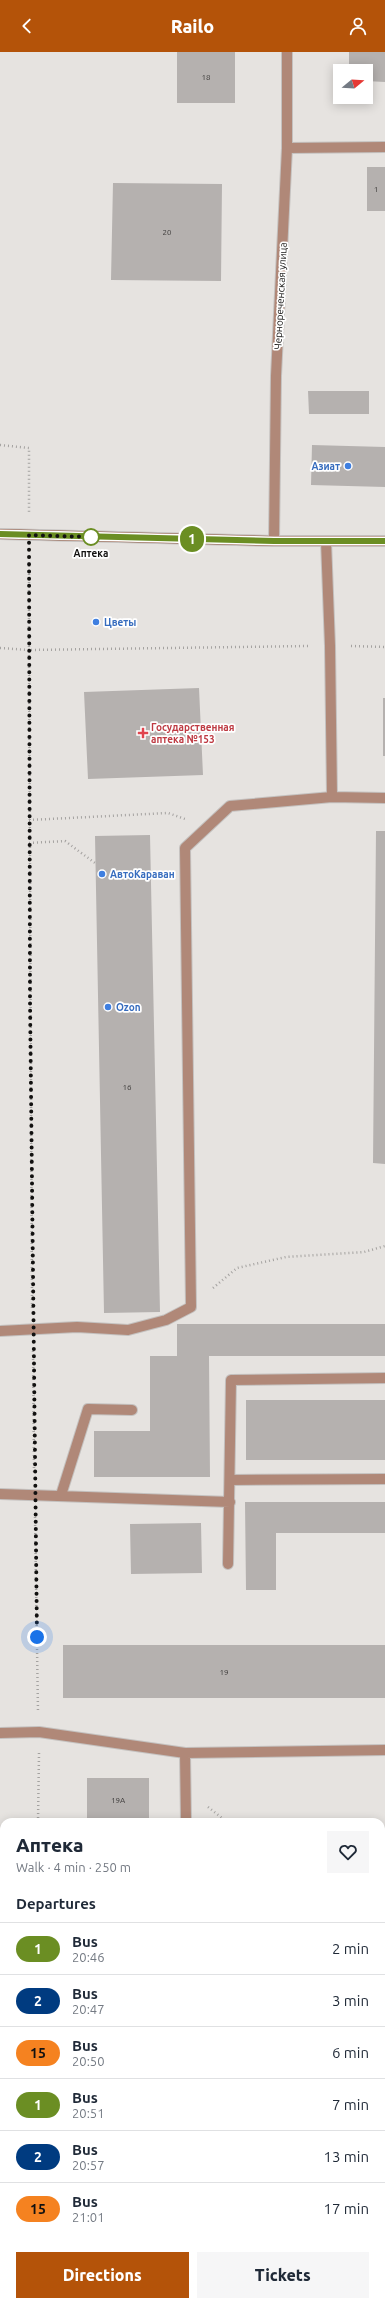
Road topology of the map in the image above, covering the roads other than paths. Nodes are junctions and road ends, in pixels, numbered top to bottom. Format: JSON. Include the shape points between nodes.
{"nodes":[{"id":1,"x":287,"y":52,"type":"edge"},
{"id":2,"x":385,"y":147,"type":"edge"},
{"id":3,"x":286,"y":148,"type":"junction"},
{"id":4,"x":0,"y":534,"type":"edge"},
{"id":5,"x":274,"y":541,"type":"junction"},
{"id":6,"x":326,"y":541,"type":"junction"},
{"id":7,"x":385,"y":541,"type":"edge"},
{"id":8,"x":332,"y":797,"type":"junction"},
{"id":9,"x":385,"y":798,"type":"edge"},
{"id":10,"x":0,"y":1331,"type":"edge"},
{"id":11,"x":385,"y":1378,"type":"edge"},
{"id":12,"x":132,"y":1410,"type":"dead end"},
{"id":13,"x":385,"y":1479,"type":"edge"},
{"id":14,"x":230,"y":1480,"type":"junction"},
{"id":15,"x":0,"y":1494,"type":"edge"},
{"id":16,"x":61,"y":1495,"type":"junction"},
{"id":17,"x":230,"y":1502,"type":"junction"},
{"id":18,"x":228,"y":1564,"type":"dead end"},
{"id":19,"x":0,"y":1733,"type":"edge"},
{"id":20,"x":385,"y":1750,"type":"edge"},
{"id":21,"x":185,"y":1752,"type":"junction"},
{"id":22,"x":186,"y":1818,"type":"edge"}],
"edges":[{"from":1,"to":3,"type":"street","name":"Чернореченская улица"},
{"from":2,"to":3,"type":"street"},
{"from":3,"to":5,"type":"street","name":"Чернореченская улица","via":[[276,376]]},
{"from":4,"to":5,"type":"main road"},
{"from":5,"to":6,"type":"main road"},
{"from":6,"to":7,"type":"main road"},
{"from":6,"to":8,"type":"street"},
{"from":8,"to":9,"type":"street"},
{"from":8,"to":10,"type":"street","via":[[230,806],[185,848],[191,1307],[166,1320],[128,1330],[77,1327]]},
{"from":11,"to":14,"type":"street","via":[[231,1380]]},
{"from":12,"to":16,"type":"street","via":[[88,1409]]},
{"from":13,"to":14,"type":"street"},
{"from":14,"to":17,"type":"street"},
{"from":15,"to":16,"type":"street"},
{"from":16,"to":17,"type":"street"},
{"from":17,"to":18,"type":"street"},
{"from":19,"to":21,"type":"street","via":[[39,1732]]},
{"from":20,"to":21,"type":"street"},
{"from":21,"to":22,"type":"street"}]}
